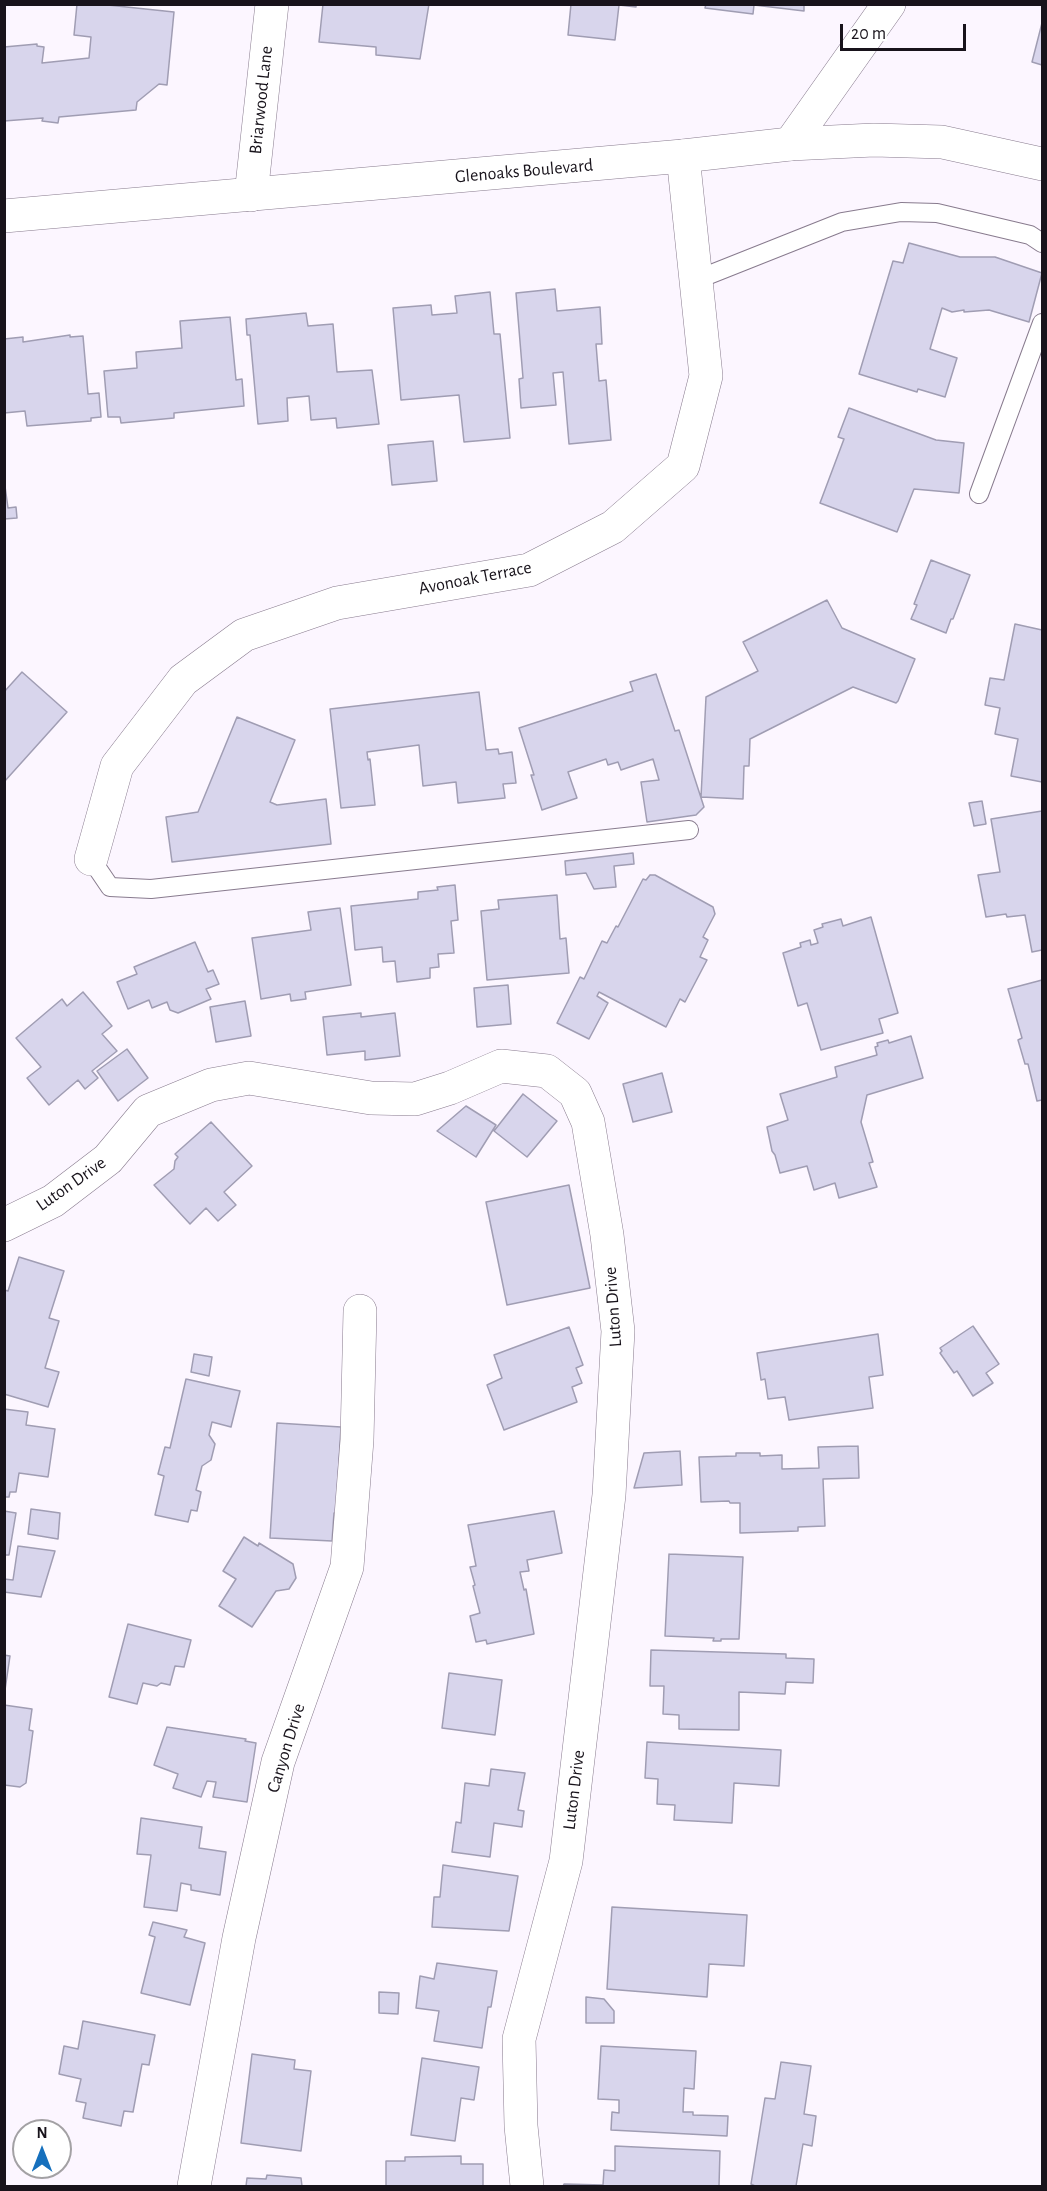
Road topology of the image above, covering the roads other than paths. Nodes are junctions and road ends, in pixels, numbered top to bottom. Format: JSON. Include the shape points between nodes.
{"nodes":[{"id":1,"x":272,"y":4,"type":"edge"},
{"id":2,"x":889,"y":4,"type":"edge"},
{"id":3,"x":790,"y":144,"type":"junction"},
{"id":4,"x":683,"y":156,"type":"junction"},
{"id":5,"x":1042,"y":164,"type":"edge"},
{"id":6,"x":251,"y":195,"type":"junction"},
{"id":7,"x":4,"y":216,"type":"edge"},
{"id":8,"x":1042,"y":243,"type":"edge"},
{"id":9,"x":696,"y":280,"type":"junction"},
{"id":10,"x":1042,"y":323,"type":"edge"},
{"id":11,"x":979,"y":494,"type":"dead end"},
{"id":12,"x":689,"y":830,"type":"dead end"},
{"id":13,"x":91,"y":859,"type":"joint"},
{"id":14,"x":4,"y":1225,"type":"edge"},
{"id":15,"x":360,"y":1311,"type":"dead end"},
{"id":16,"x":194,"y":2187,"type":"edge"},
{"id":17,"x":527,"y":2187,"type":"edge"}],
"edges":[{"from":1,"to":6,"type":"street","name":"Briarwood Lane"},
{"from":2,"to":3,"type":"street"},
{"from":3,"to":4,"type":"street","name":"Glenoaks Boulevard"},
{"from":3,"to":5,"type":"street","name":"Glenoaks Boulevard","via":[[942,142]]},
{"from":4,"to":6,"type":"street","name":"Glenoaks Boulevard"},
{"from":4,"to":9,"type":"street","name":"Avonoak Terrace"},
{"from":6,"to":7,"type":"street","name":"Glenoaks Boulevard"},
{"from":8,"to":9,"type":"lane","via":[[1030,235],[937,213],[901,212],[842,222]]},
{"from":9,"to":13,"type":"street","name":"Avonoak Terrace","via":[[706,376],[683,465],[613,527],[529,570],[337,603],[244,635],[183,680],[117,766]]},
{"from":10,"to":11,"type":"lane"},
{"from":12,"to":13,"type":"lane","via":[[151,889],[110,887]]},
{"from":14,"to":17,"type":"street","name":"Luton Drive","via":[[53,1201],[108,1159],[148,1111],[211,1085],[249,1078],[371,1098],[415,1099],[501,1066],[547,1071],[575,1093],[588,1122],[618,1331],[609,1495],[566,1861],[519,2039]]},
{"from":15,"to":16,"type":"street","name":"Canyon Drive","via":[[357,1440],[347,1567],[278,1762],[239,1938]]}]}
